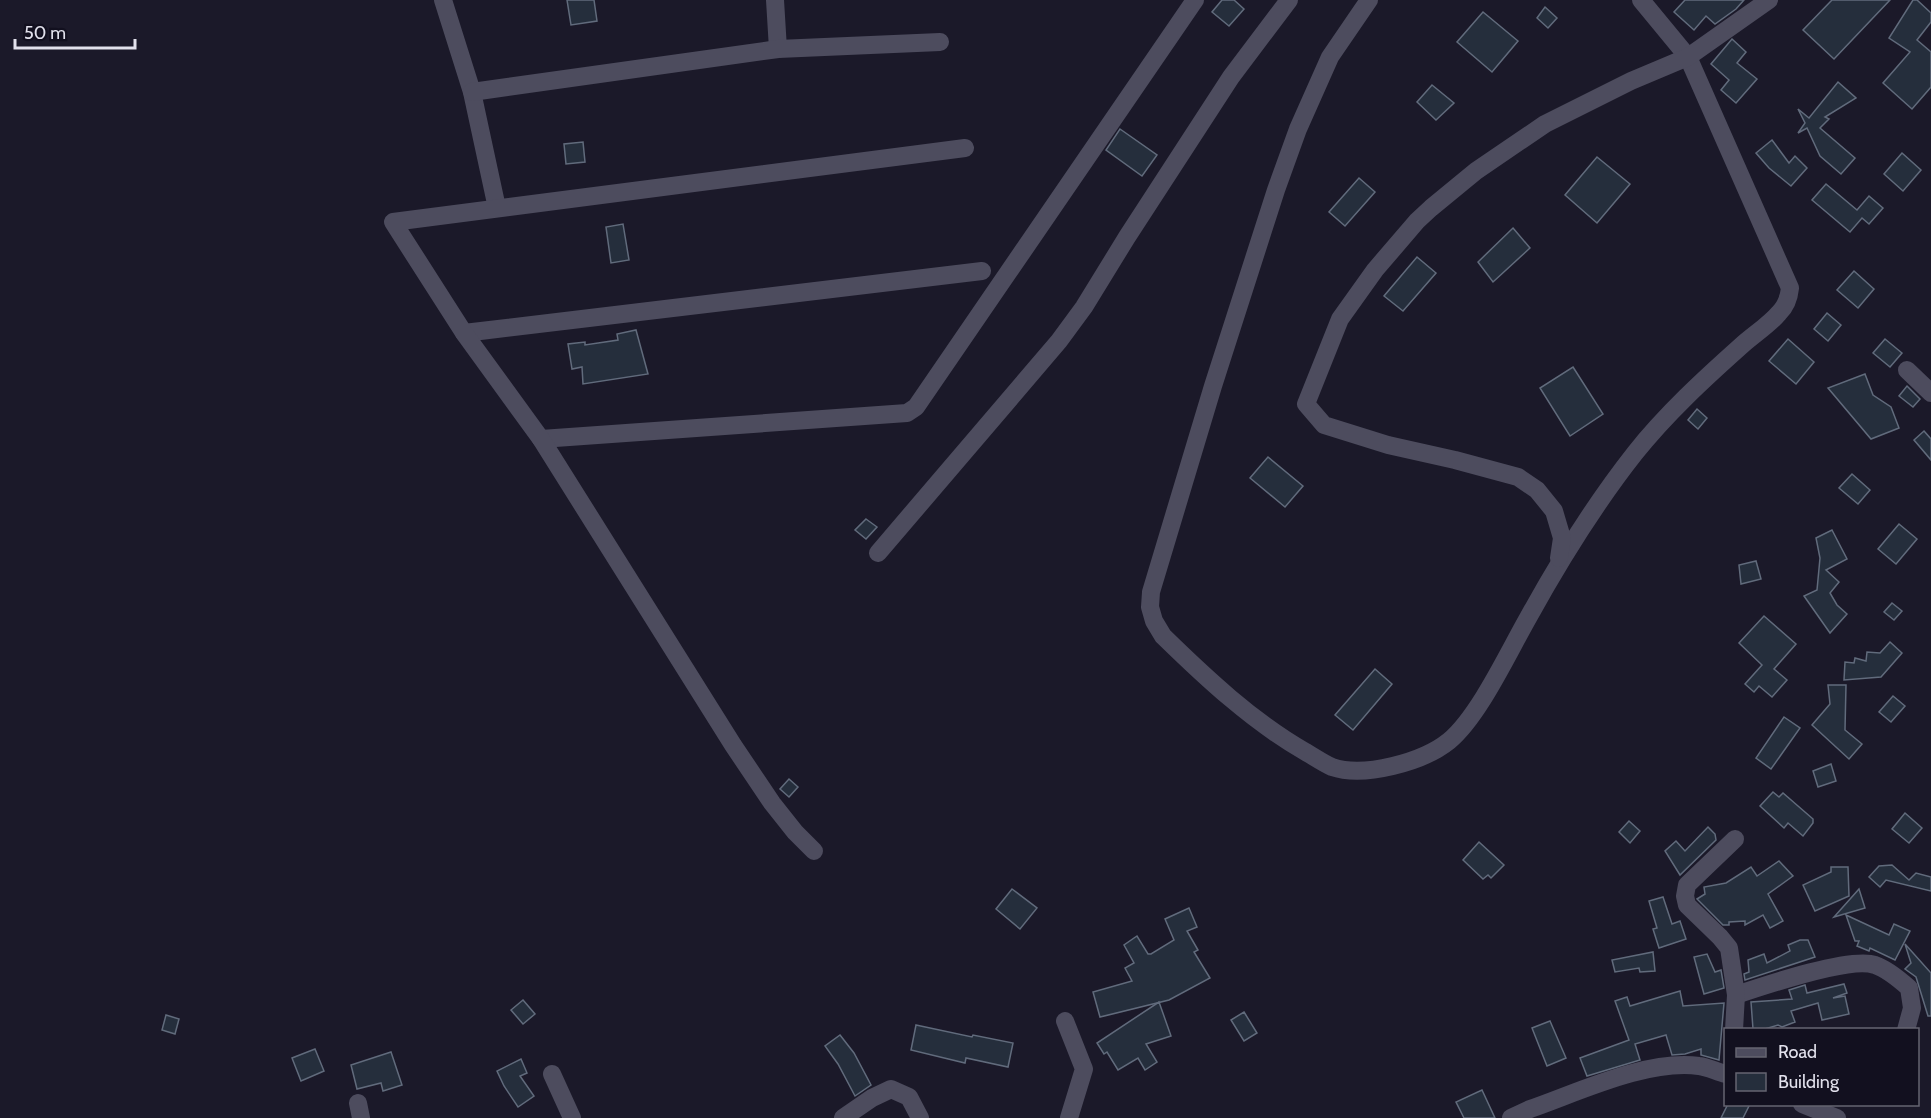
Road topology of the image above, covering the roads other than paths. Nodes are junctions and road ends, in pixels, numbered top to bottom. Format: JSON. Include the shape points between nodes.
{"nodes":[{"id":1,"x":443,"y":0,"type":"edge"},
{"id":2,"x":775,"y":0,"type":"edge"},
{"id":3,"x":1195,"y":0,"type":"edge"},
{"id":4,"x":1289,"y":0,"type":"edge"},
{"id":5,"x":1369,"y":0,"type":"edge"},
{"id":6,"x":1641,"y":0,"type":"edge"},
{"id":7,"x":1769,"y":0,"type":"edge"},
{"id":8,"x":940,"y":42,"type":"dead end"},
{"id":9,"x":778,"y":49,"type":"junction"},
{"id":10,"x":1688,"y":57,"type":"junction"},
{"id":11,"x":472,"y":92,"type":"junction"},
{"id":12,"x":965,"y":148,"type":"dead end"},
{"id":13,"x":497,"y":208,"type":"junction"},
{"id":14,"x":982,"y":271,"type":"dead end"},
{"id":15,"x":464,"y":333,"type":"junction"},
{"id":16,"x":1907,"y":370,"type":"dead end"},
{"id":17,"x":1931,"y":393,"type":"edge"},
{"id":18,"x":541,"y":439,"type":"junction"},
{"id":19,"x":878,"y":553,"type":"dead end"},
{"id":20,"x":1558,"y":565,"type":"junction"},
{"id":21,"x":1735,"y":839,"type":"dead end"},
{"id":22,"x":814,"y":851,"type":"dead end"},
{"id":23,"x":1736,"y":995,"type":"junction"},
{"id":24,"x":1065,"y":1021,"type":"dead end"},
{"id":25,"x":1734,"y":1028,"type":"edge"},
{"id":26,"x":1906,"y":1028,"type":"edge"},
{"id":27,"x":552,"y":1074,"type":"dead end"},
{"id":28,"x":1724,"y":1074,"type":"edge"},
{"id":29,"x":1807,"y":1106,"type":"edge"},
{"id":30,"x":572,"y":1118,"type":"edge"},
{"id":31,"x":843,"y":1118,"type":"edge"},
{"id":32,"x":920,"y":1118,"type":"edge"},
{"id":33,"x":1069,"y":1118,"type":"edge"},
{"id":34,"x":1511,"y":1118,"type":"edge"},
{"id":35,"x":1837,"y":1118,"type":"edge"}],
"edges":[{"from":1,"to":11,"type":"street"},
{"from":2,"to":9,"type":"street"},
{"from":3,"to":18,"type":"street","via":[[916,407],[907,412]]},
{"from":4,"to":19,"type":"street","via":[[1231,77],[1059,341]]},
{"from":5,"to":20,"type":"street","via":[[1330,57],[1276,190],[1159,561],[1151,592],[1154,621],[1181,654],[1278,736],[1332,767],[1366,772],[1427,753],[1449,741],[1482,699]]},
{"from":6,"to":10,"type":"street"},
{"from":7,"to":10,"type":"street"},
{"from":8,"to":9,"type":"street"},
{"from":9,"to":11,"type":"street"},
{"from":10,"to":20,"type":"street","via":[[1790,288],[1789,298],[1779,313],[1655,428],[1604,492]]},
{"from":10,"to":20,"type":"street","via":[[1545,124],[1476,171],[1431,208],[1375,270],[1340,319],[1306,404],[1324,425],[1518,477],[1537,490],[1554,512],[1562,538]]},
{"from":11,"to":13,"type":"street"},
{"from":12,"to":13,"type":"street"},
{"from":13,"to":15,"type":"street","via":[[393,222]]},
{"from":14,"to":15,"type":"street"},
{"from":15,"to":18,"type":"street"},
{"from":16,"to":17,"type":"street"},
{"from":18,"to":22,"type":"street","via":[[772,803]]},
{"from":21,"to":23,"type":"street","via":[[1687,885],[1685,896],[1686,905],[1729,948]]},
{"from":23,"to":25,"type":"street"},
{"from":23,"to":26,"type":"street","via":[[1860,962],[1876,965],[1910,988],[1912,1008]]},
{"from":24,"to":33,"type":"street","via":[[1084,1069]]},
{"from":27,"to":30,"type":"street"},
{"from":28,"to":34,"type":"street","via":[[1701,1066],[1647,1069]]},
{"from":29,"to":35,"type":"street"},
{"from":31,"to":32,"type":"street","via":[[891,1089],[909,1096]]}]}
